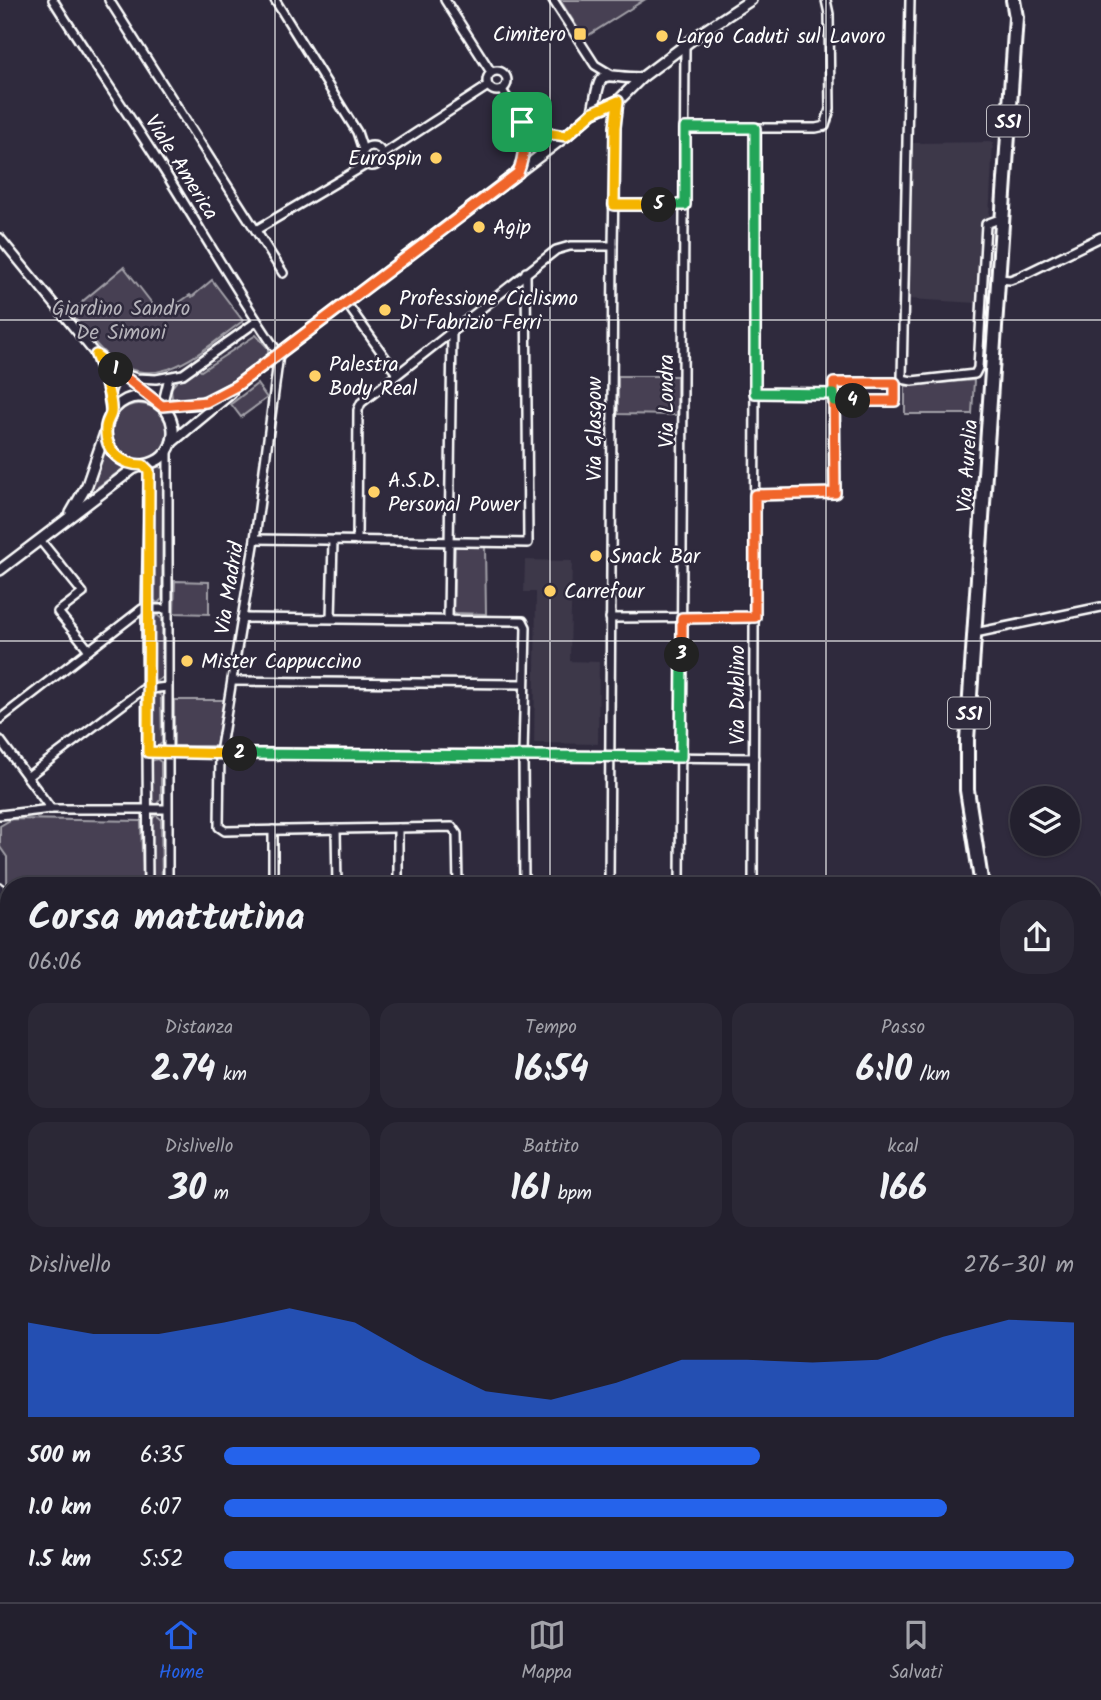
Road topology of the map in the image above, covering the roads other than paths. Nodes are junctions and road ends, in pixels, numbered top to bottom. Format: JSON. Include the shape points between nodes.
{"nodes":[{"id":1,"x":53,"y":0,"type":"edge"},
{"id":2,"x":109,"y":0,"type":"edge"},
{"id":3,"x":275,"y":0,"type":"edge"},
{"id":4,"x":445,"y":0,"type":"edge"},
{"id":5,"x":553,"y":0,"type":"edge"},
{"id":6,"x":751,"y":0,"type":"edge"},
{"id":7,"x":826,"y":0,"type":"edge"},
{"id":8,"x":910,"y":0,"type":"edge"},
{"id":9,"x":1007,"y":0,"type":"edge"},
{"id":10,"x":1013,"y":0,"type":"edge"},
{"id":11,"x":685,"y":45,"type":"junction"},
{"id":12,"x":1013,"y":48,"type":"junction"},
{"id":13,"x":595,"y":65,"type":"junction"},
{"id":14,"x":491,"y":72,"type":"junction"},
{"id":15,"x":610,"y":74,"type":"junction"},
{"id":16,"x":621,"y":78,"type":"junction"},
{"id":17,"x":640,"y":78,"type":"junction"},
{"id":18,"x":488,"y":86,"type":"junction"},
{"id":19,"x":598,"y":87,"type":"junction"},
{"id":20,"x":502,"y":90,"type":"junction"},
{"id":21,"x":618,"y":100,"type":"junction"},
{"id":22,"x":593,"y":112,"type":"junction"},
{"id":23,"x":522,"y":122,"type":"junction"},
{"id":24,"x":685,"y":128,"type":"junction"},
{"id":25,"x":755,"y":128,"type":"junction"},
{"id":26,"x":357,"y":132,"type":"junction"},
{"id":27,"x":538,"y":132,"type":"junction"},
{"id":28,"x":566,"y":136,"type":"junction"},
{"id":29,"x":525,"y":140,"type":"junction"},
{"id":30,"x":377,"y":149,"type":"junction"},
{"id":31,"x":363,"y":150,"type":"junction"},
{"id":32,"x":543,"y":154,"type":"junction"},
{"id":33,"x":367,"y":164,"type":"junction"},
{"id":34,"x":518,"y":173,"type":"junction"},
{"id":35,"x":614,"y":205,"type":"junction"},
{"id":36,"x":685,"y":205,"type":"junction"},
{"id":37,"x":1002,"y":218,"type":"junction"},
{"id":38,"x":256,"y":230,"type":"junction"},
{"id":39,"x":1101,"y":237,"type":"edge"},
{"id":40,"x":0,"y":238,"type":"edge"},
{"id":41,"x":613,"y":246,"type":"junction"},
{"id":42,"x":526,"y":272,"type":"junction"},
{"id":43,"x":283,"y":273,"type":"dead end"},
{"id":44,"x":999,"y":279,"type":"junction"},
{"id":45,"x":346,"y":304,"type":"junction"},
{"id":46,"x":256,"y":322,"type":"junction"},
{"id":47,"x":452,"y":332,"type":"junction"},
{"id":48,"x":279,"y":354,"type":"junction"},
{"id":49,"x":96,"y":355,"type":"junction"},
{"id":50,"x":122,"y":374,"type":"junction"},
{"id":51,"x":397,"y":374,"type":"junction"},
{"id":52,"x":169,"y":377,"type":"junction"},
{"id":53,"x":899,"y":381,"type":"junction"},
{"id":54,"x":236,"y":386,"type":"junction"},
{"id":55,"x":755,"y":393,"type":"junction"},
{"id":56,"x":108,"y":397,"type":"junction"},
{"id":57,"x":834,"y":397,"type":"junction"},
{"id":58,"x":160,"y":404,"type":"junction"},
{"id":59,"x":111,"y":413,"type":"junction"},
{"id":60,"x":105,"y":431,"type":"junction"},
{"id":61,"x":170,"y":446,"type":"junction"},
{"id":62,"x":141,"y":465,"type":"junction"},
{"id":63,"x":755,"y":495,"type":"junction"},
{"id":64,"x":67,"y":518,"type":"junction"},
{"id":65,"x":255,"y":539,"type":"junction"},
{"id":66,"x":40,"y":540,"type":"junction"},
{"id":67,"x":333,"y":541,"type":"junction"},
{"id":68,"x":357,"y":541,"type":"junction"},
{"id":69,"x":449,"y":541,"type":"junction"},
{"id":70,"x":0,"y":570,"type":"edge"},
{"id":71,"x":1101,"y":607,"type":"edge"},
{"id":72,"x":146,"y":609,"type":"junction"},
{"id":73,"x":167,"y":609,"type":"junction"},
{"id":74,"x":755,"y":617,"type":"junction"},
{"id":75,"x":242,"y":618,"type":"junction"},
{"id":76,"x":331,"y":618,"type":"junction"},
{"id":77,"x":610,"y":618,"type":"junction"},
{"id":78,"x":682,"y":618,"type":"junction"},
{"id":79,"x":448,"y":619,"type":"junction"},
{"id":80,"x":975,"y":633,"type":"junction"},
{"id":81,"x":89,"y":650,"type":"junction"},
{"id":82,"x":232,"y":681,"type":"junction"},
{"id":83,"x":524,"y":684,"type":"junction"},
{"id":84,"x":147,"y":687,"type":"junction"},
{"id":85,"x":167,"y":687,"type":"junction"},
{"id":86,"x":0,"y":719,"type":"edge"},
{"id":87,"x":0,"y":740,"type":"edge"},
{"id":88,"x":148,"y":752,"type":"junction"},
{"id":89,"x":168,"y":753,"type":"junction"},
{"id":90,"x":220,"y":753,"type":"junction"},
{"id":91,"x":523,"y":755,"type":"junction"},
{"id":92,"x":610,"y":757,"type":"junction"},
{"id":93,"x":681,"y":757,"type":"junction"},
{"id":94,"x":754,"y":758,"type":"junction"},
{"id":95,"x":27,"y":777,"type":"junction"},
{"id":96,"x":51,"y":809,"type":"junction"},
{"id":97,"x":167,"y":809,"type":"junction"},
{"id":98,"x":147,"y":810,"type":"junction"},
{"id":99,"x":0,"y":815,"type":"edge"},
{"id":100,"x":398,"y":828,"type":"junction"},
{"id":101,"x":336,"y":829,"type":"junction"},
{"id":102,"x":273,"y":830,"type":"junction"},
{"id":103,"x":148,"y":877,"type":"edge"},
{"id":104,"x":168,"y":877,"type":"edge"},
{"id":105,"x":273,"y":877,"type":"edge"},
{"id":106,"x":337,"y":877,"type":"edge"},
{"id":107,"x":398,"y":877,"type":"edge"},
{"id":108,"x":458,"y":877,"type":"edge"},
{"id":109,"x":524,"y":877,"type":"edge"},
{"id":110,"x":609,"y":877,"type":"edge"},
{"id":111,"x":680,"y":877,"type":"edge"},
{"id":112,"x":752,"y":877,"type":"edge"},
{"id":113,"x":980,"y":877,"type":"edge"}],
"edges":[{"from":1,"to":46,"type":"street","name":"Viale America"},
{"from":2,"to":38,"type":"street"},
{"from":3,"to":26,"type":"street"},
{"from":4,"to":14,"type":"street"},
{"from":5,"to":13,"type":"street"},
{"from":6,"to":11,"type":"street"},
{"from":7,"to":25,"type":"street","via":[[831,109],[827,122],[816,128]]},
{"from":8,"to":53,"type":"street"},
{"from":9,"to":12,"type":"main road","name":"Via Aurelia","number":"SS1"},
{"from":10,"to":12,"type":"main road","name":"Via Aurelia","number":"SS1"},
{"from":11,"to":17,"type":"street"},
{"from":11,"to":24,"type":"street","name":"Via Londra"},
{"from":12,"to":37,"type":"main road","name":"Via Aurelia","number":"SS1"},
{"from":13,"to":15,"type":"street"},
{"from":13,"to":19,"type":"street"},
{"from":14,"to":18,"type":"street"},
{"from":14,"to":20,"type":"street","via":[[506,76]]},
{"from":15,"to":16,"type":"street"},
{"from":15,"to":19,"type":"street"},
{"from":16,"to":17,"type":"street"},
{"from":16,"to":21,"type":"street","via":[[625,86]]},
{"from":17,"to":21,"type":"street"},
{"from":18,"to":20,"type":"street","via":[[496,92]]},
{"from":18,"to":30,"type":"street","via":[[395,145]]},
{"from":19,"to":21,"type":"street","via":[[601,98]]},
{"from":19,"to":22,"type":"street"},
{"from":20,"to":23,"type":"street"},
{"from":21,"to":22,"type":"street"},
{"from":21,"to":35,"type":"street","name":"Via Glasgow"},
{"from":22,"to":28,"type":"street"},
{"from":23,"to":27,"type":"street"},
{"from":23,"to":29,"type":"street"},
{"from":24,"to":25,"type":"street"},
{"from":24,"to":36,"type":"street","name":"Via Londra"},
{"from":25,"to":55,"type":"street","name":"Via Dublino"},
{"from":26,"to":30,"type":"street"},
{"from":26,"to":31,"type":"street"},
{"from":27,"to":28,"type":"street"},
{"from":27,"to":32,"type":"street"},
{"from":28,"to":32,"type":"street"},
{"from":29,"to":32,"type":"street"},
{"from":29,"to":34,"type":"street"},
{"from":30,"to":31,"type":"street"},
{"from":30,"to":33,"type":"street","via":[[376,164]]},
{"from":31,"to":33,"type":"street"},
{"from":32,"to":34,"type":"street"},
{"from":33,"to":38,"type":"street"},
{"from":34,"to":45,"type":"street"},
{"from":35,"to":36,"type":"street"},
{"from":35,"to":41,"type":"street","name":"Via Glasgow"},
{"from":36,"to":78,"type":"street","name":"Via Londra"},
{"from":37,"to":44,"type":"main road","name":"Via Aurelia","number":"SS1"},
{"from":37,"to":53,"type":"street","via":[[986,224],[975,374]]},
{"from":38,"to":43,"type":"street"},
{"from":39,"to":44,"type":"street","via":[[1021,276]]},
{"from":40,"to":49,"type":"street"},
{"from":41,"to":42,"type":"street","via":[[560,247]]},
{"from":41,"to":77,"type":"street","name":"Via Glasgow"},
{"from":42,"to":47,"type":"street"},
{"from":42,"to":69,"type":"street","via":[[528,543]]},
{"from":44,"to":80,"type":"main road","name":"Via Aurelia","number":"SS1"},
{"from":45,"to":48,"type":"street"},
{"from":45,"to":51,"type":"street"},
{"from":46,"to":48,"type":"street","name":"Viale America"},
{"from":46,"to":52,"type":"street","via":[[185,373]]},
{"from":47,"to":51,"type":"street"},
{"from":47,"to":69,"type":"street"},
{"from":48,"to":54,"type":"street"},
{"from":48,"to":65,"type":"street","name":"Via Madrid"},
{"from":49,"to":50,"type":"street"},
{"from":49,"to":56,"type":"street"},
{"from":50,"to":52,"type":"street"},
{"from":50,"to":56,"type":"street"},
{"from":50,"to":58,"type":"street"},
{"from":51,"to":68,"type":"street","via":[[358,409]]},
{"from":52,"to":58,"type":"street"},
{"from":53,"to":57,"type":"street","via":[[834,383]]},
{"from":53,"to":57,"type":"street","via":[[895,401]]},
{"from":54,"to":58,"type":"street","via":[[206,402]]},
{"from":54,"to":61,"type":"street"},
{"from":55,"to":57,"type":"street"},
{"from":55,"to":63,"type":"street","name":"Via Dublino"},
{"from":56,"to":59,"type":"street"},
{"from":57,"to":63,"type":"street","via":[[835,493]]},
{"from":58,"to":59,"type":"street","via":[[135,398],[117,405]]},
{"from":58,"to":61,"type":"street","via":[[172,423]]},
{"from":59,"to":60,"type":"street"},
{"from":60,"to":62,"type":"street","via":[[112,451],[129,464]]},
{"from":60,"to":64,"type":"street","via":[[83,493]]},
{"from":61,"to":62,"type":"street","via":[[155,462]]},
{"from":61,"to":73,"type":"street"},
{"from":62,"to":64,"type":"street"},
{"from":62,"to":72,"type":"street","via":[[149,471]]},
{"from":63,"to":74,"type":"street","name":"Via Dublino"},
{"from":64,"to":66,"type":"street"},
{"from":65,"to":67,"type":"street"},
{"from":65,"to":75,"type":"street","name":"Via Madrid"},
{"from":66,"to":70,"type":"street"},
{"from":66,"to":81,"type":"street","via":[[83,593],[58,612]]},
{"from":67,"to":68,"type":"street"},
{"from":67,"to":76,"type":"street"},
{"from":68,"to":69,"type":"street"},
{"from":69,"to":79,"type":"street"},
{"from":71,"to":80,"type":"street"},
{"from":72,"to":73,"type":"street"},
{"from":72,"to":81,"type":"street"},
{"from":72,"to":84,"type":"street"},
{"from":73,"to":85,"type":"street"},
{"from":74,"to":78,"type":"street"},
{"from":74,"to":94,"type":"street","name":"Via Dublino"},
{"from":75,"to":76,"type":"street"},
{"from":75,"to":82,"type":"street","name":"Via Madrid"},
{"from":76,"to":79,"type":"street"},
{"from":77,"to":78,"type":"street"},
{"from":77,"to":92,"type":"street","name":"Via Glasgow"},
{"from":78,"to":93,"type":"street","name":"Via Londra"},
{"from":79,"to":83,"type":"street","via":[[524,622]]},
{"from":80,"to":113,"type":"main road","name":"Via Aurelia","number":"SS1","via":[[966,772]]},
{"from":81,"to":86,"type":"street"},
{"from":82,"to":83,"type":"street"},
{"from":82,"to":90,"type":"street","name":"Via Madrid"},
{"from":83,"to":91,"type":"street"},
{"from":84,"to":85,"type":"street"},
{"from":84,"to":88,"type":"street"},
{"from":84,"to":95,"type":"street"},
{"from":85,"to":89,"type":"street"},
{"from":87,"to":95,"type":"street"},
{"from":88,"to":89,"type":"street"},
{"from":88,"to":98,"type":"street"},
{"from":89,"to":90,"type":"street"},
{"from":89,"to":97,"type":"street"},
{"from":90,"to":91,"type":"street"},
{"from":90,"to":102,"type":"street","name":"Via Madrid","via":[[220,828]]},
{"from":91,"to":92,"type":"street"},
{"from":91,"to":109,"type":"street"},
{"from":92,"to":93,"type":"street"},
{"from":92,"to":110,"type":"street","name":"Via Glasgow"},
{"from":93,"to":94,"type":"street"},
{"from":93,"to":111,"type":"street","name":"Via Londra"},
{"from":94,"to":112,"type":"street","name":"Via Dublino"},
{"from":95,"to":96,"type":"street"},
{"from":96,"to":98,"type":"street"},
{"from":96,"to":99,"type":"street"},
{"from":97,"to":98,"type":"street"},
{"from":97,"to":104,"type":"street"},
{"from":98,"to":103,"type":"street"},
{"from":100,"to":101,"type":"street"},
{"from":100,"to":107,"type":"street"},
{"from":100,"to":108,"type":"street","via":[[455,829]]},
{"from":101,"to":102,"type":"street"},
{"from":101,"to":106,"type":"street"},
{"from":102,"to":105,"type":"street"}]}
